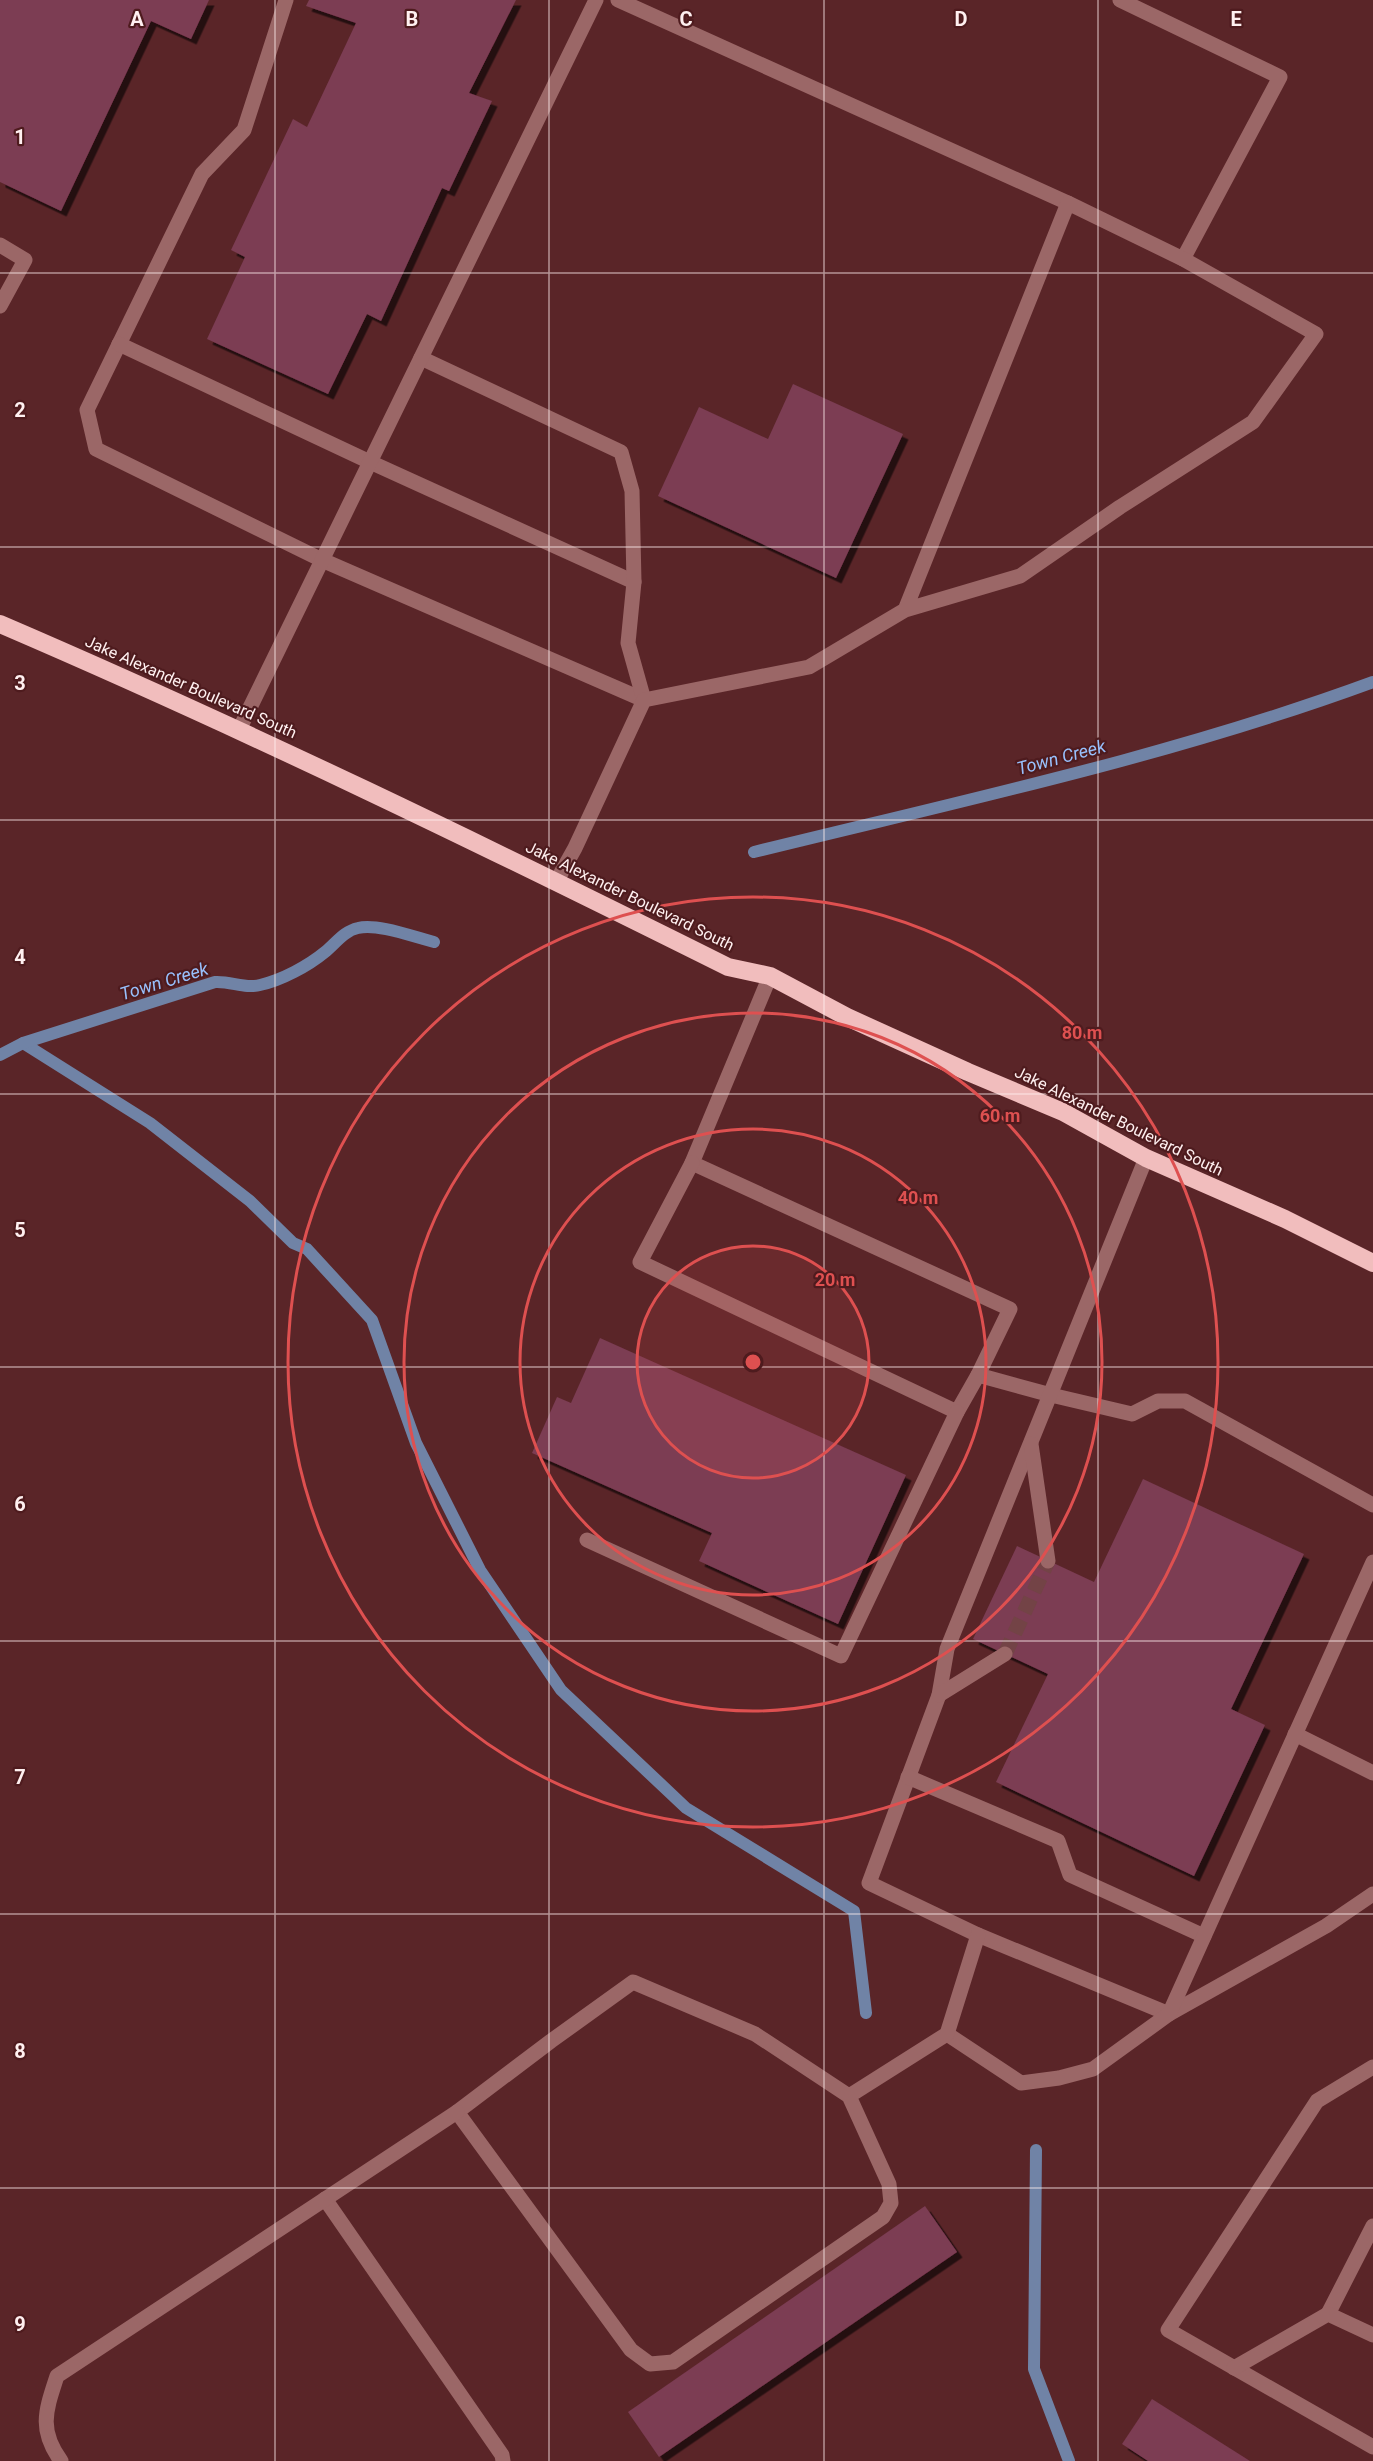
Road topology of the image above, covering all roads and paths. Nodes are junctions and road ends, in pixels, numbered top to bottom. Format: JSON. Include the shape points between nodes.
{"nodes":[{"id":1,"x":285,"y":0,"type":"edge"},
{"id":2,"x":596,"y":0,"type":"edge"},
{"id":3,"x":618,"y":0,"type":"edge"},
{"id":4,"x":1120,"y":0,"type":"edge"},
{"id":5,"x":1068,"y":203,"type":"junction"},
{"id":6,"x":0,"y":245,"type":"edge"},
{"id":7,"x":1183,"y":259,"type":"junction"},
{"id":8,"x":0,"y":306,"type":"edge"},
{"id":9,"x":119,"y":344,"type":"junction"},
{"id":10,"x":421,"y":358,"type":"junction"},
{"id":11,"x":370,"y":462,"type":"junction"},
{"id":12,"x":322,"y":560,"type":"junction"},
{"id":13,"x":634,"y":582,"type":"junction"},
{"id":14,"x":905,"y":610,"type":"junction"},
{"id":15,"x":0,"y":624,"type":"edge"},
{"id":16,"x":645,"y":700,"type":"junction"},
{"id":17,"x":239,"y":729,"type":"junction"},
{"id":18,"x":556,"y":882,"type":"junction"},
{"id":19,"x":770,"y":976,"type":"junction"},
{"id":20,"x":1146,"y":1158,"type":"junction"},
{"id":21,"x":692,"y":1163,"type":"junction"},
{"id":22,"x":1373,"y":1263,"type":"edge"},
{"id":23,"x":978,"y":1375,"type":"junction"},
{"id":24,"x":1051,"y":1395,"type":"junction"},
{"id":25,"x":957,"y":1412,"type":"junction"},
{"id":26,"x":1031,"y":1444,"type":"junction"},
{"id":27,"x":1373,"y":1505,"type":"edge"},
{"id":28,"x":587,"y":1540,"type":"dead end"},
{"id":29,"x":1048,"y":1561,"type":"tunnel mouth"},
{"id":30,"x":1373,"y":1562,"type":"edge"},
{"id":31,"x":1005,"y":1654,"type":"tunnel mouth"},
{"id":32,"x":939,"y":1695,"type":"junction"},
{"id":33,"x":1295,"y":1734,"type":"junction"},
{"id":34,"x":1373,"y":1773,"type":"edge"},
{"id":35,"x":908,"y":1777,"type":"junction"},
{"id":36,"x":1373,"y":1894,"type":"edge"},
{"id":37,"x":978,"y":1935,"type":"junction"},
{"id":38,"x":1204,"y":1936,"type":"junction"},
{"id":39,"x":1169,"y":2014,"type":"junction"},
{"id":40,"x":946,"y":2034,"type":"junction"},
{"id":41,"x":1373,"y":2067,"type":"edge"},
{"id":42,"x":849,"y":2096,"type":"junction"},
{"id":43,"x":457,"y":2112,"type":"junction"},
{"id":44,"x":326,"y":2199,"type":"junction"},
{"id":45,"x":1373,"y":2226,"type":"edge"},
{"id":46,"x":1328,"y":2314,"type":"junction"},
{"id":47,"x":1373,"y":2335,"type":"edge"},
{"id":48,"x":1234,"y":2368,"type":"junction"},
{"id":49,"x":1373,"y":2447,"type":"edge"},
{"id":50,"x":61,"y":2461,"type":"edge"},
{"id":51,"x":503,"y":2461,"type":"edge"}],
"edges":[{"from":1,"to":9,"type":"lane","via":[[243,130],[202,174]]},
{"from":2,"to":10,"type":"lane"},
{"from":3,"to":5,"type":"lane"},
{"from":4,"to":7,"type":"lane","via":[[1280,77]]},
{"from":5,"to":7,"type":"lane"},
{"from":5,"to":14,"type":"lane"},
{"from":6,"to":8,"type":"lane","via":[[26,260]]},
{"from":7,"to":14,"type":"lane","via":[[1316,334],[1253,422],[1020,576]]},
{"from":9,"to":11,"type":"lane"},
{"from":9,"to":12,"type":"lane","via":[[87,410],[96,449]]},
{"from":10,"to":11,"type":"lane"},
{"from":10,"to":13,"type":"lane","via":[[621,452],[632,492]]},
{"from":11,"to":12,"type":"lane"},
{"from":11,"to":13,"type":"lane"},
{"from":12,"to":16,"type":"lane"},
{"from":12,"to":17,"type":"lane"},
{"from":13,"to":16,"type":"lane","via":[[628,643]]},
{"from":14,"to":16,"type":"lane","via":[[809,667]]},
{"from":15,"to":17,"type":"highway","name":"Jake Alexander Boulevard South"},
{"from":16,"to":18,"type":"lane"},
{"from":17,"to":18,"type":"highway","name":"Jake Alexander Boulevard South"},
{"from":18,"to":19,"type":"highway","name":"Jake Alexander Boulevard South","via":[[728,967]]},
{"from":19,"to":20,"type":"highway","name":"Jake Alexander Boulevard South","via":[[847,1017],[1063,1112]]},
{"from":19,"to":21,"type":"lane"},
{"from":20,"to":22,"type":"highway","name":"Jake Alexander Boulevard South","via":[[1286,1219]]},
{"from":20,"to":24,"type":"lane"},
{"from":21,"to":23,"type":"lane","via":[[1010,1309]]},
{"from":21,"to":25,"type":"lane","via":[[640,1262]]},
{"from":23,"to":24,"type":"lane"},
{"from":23,"to":25,"type":"lane"},
{"from":24,"to":26,"type":"lane"},
{"from":24,"to":27,"type":"lane","via":[[1132,1414],[1158,1401],[1185,1401]]},
{"from":25,"to":28,"type":"lane","via":[[842,1656]]},
{"from":26,"to":29,"type":"lane"},
{"from":26,"to":32,"type":"lane","via":[[947,1649]]},
{"from":30,"to":33,"type":"lane"},
{"from":31,"to":32,"type":"lane"},
{"from":32,"to":35,"type":"lane"},
{"from":33,"to":34,"type":"lane"},
{"from":33,"to":38,"type":"lane"},
{"from":35,"to":37,"type":"lane","via":[[868,1883]]},
{"from":35,"to":38,"type":"lane","via":[[1058,1841],[1070,1875]]},
{"from":36,"to":39,"type":"lane","via":[[1326,1926]]},
{"from":37,"to":39,"type":"lane"},
{"from":37,"to":40,"type":"lane"},
{"from":38,"to":39,"type":"lane"},
{"from":39,"to":40,"type":"lane","via":[[1093,2068],[1021,2083]]},
{"from":40,"to":42,"type":"lane"},
{"from":41,"to":48,"type":"lane","via":[[1317,2101],[1168,2330]]},
{"from":42,"to":43,"type":"lane","via":[[755,2034],[633,1982]]},
{"from":42,"to":43,"type":"lane","via":[[889,2184],[891,2203],[883,2217],[673,2362],[650,2364],[631,2350]]},
{"from":43,"to":44,"type":"lane"},
{"from":44,"to":50,"type":"lane","via":[[57,2376],[45,2415],[53,2449]]},
{"from":44,"to":51,"type":"lane"},
{"from":45,"to":46,"type":"lane"},
{"from":46,"to":47,"type":"lane"},
{"from":46,"to":48,"type":"lane"},
{"from":48,"to":49,"type":"lane"}]}
